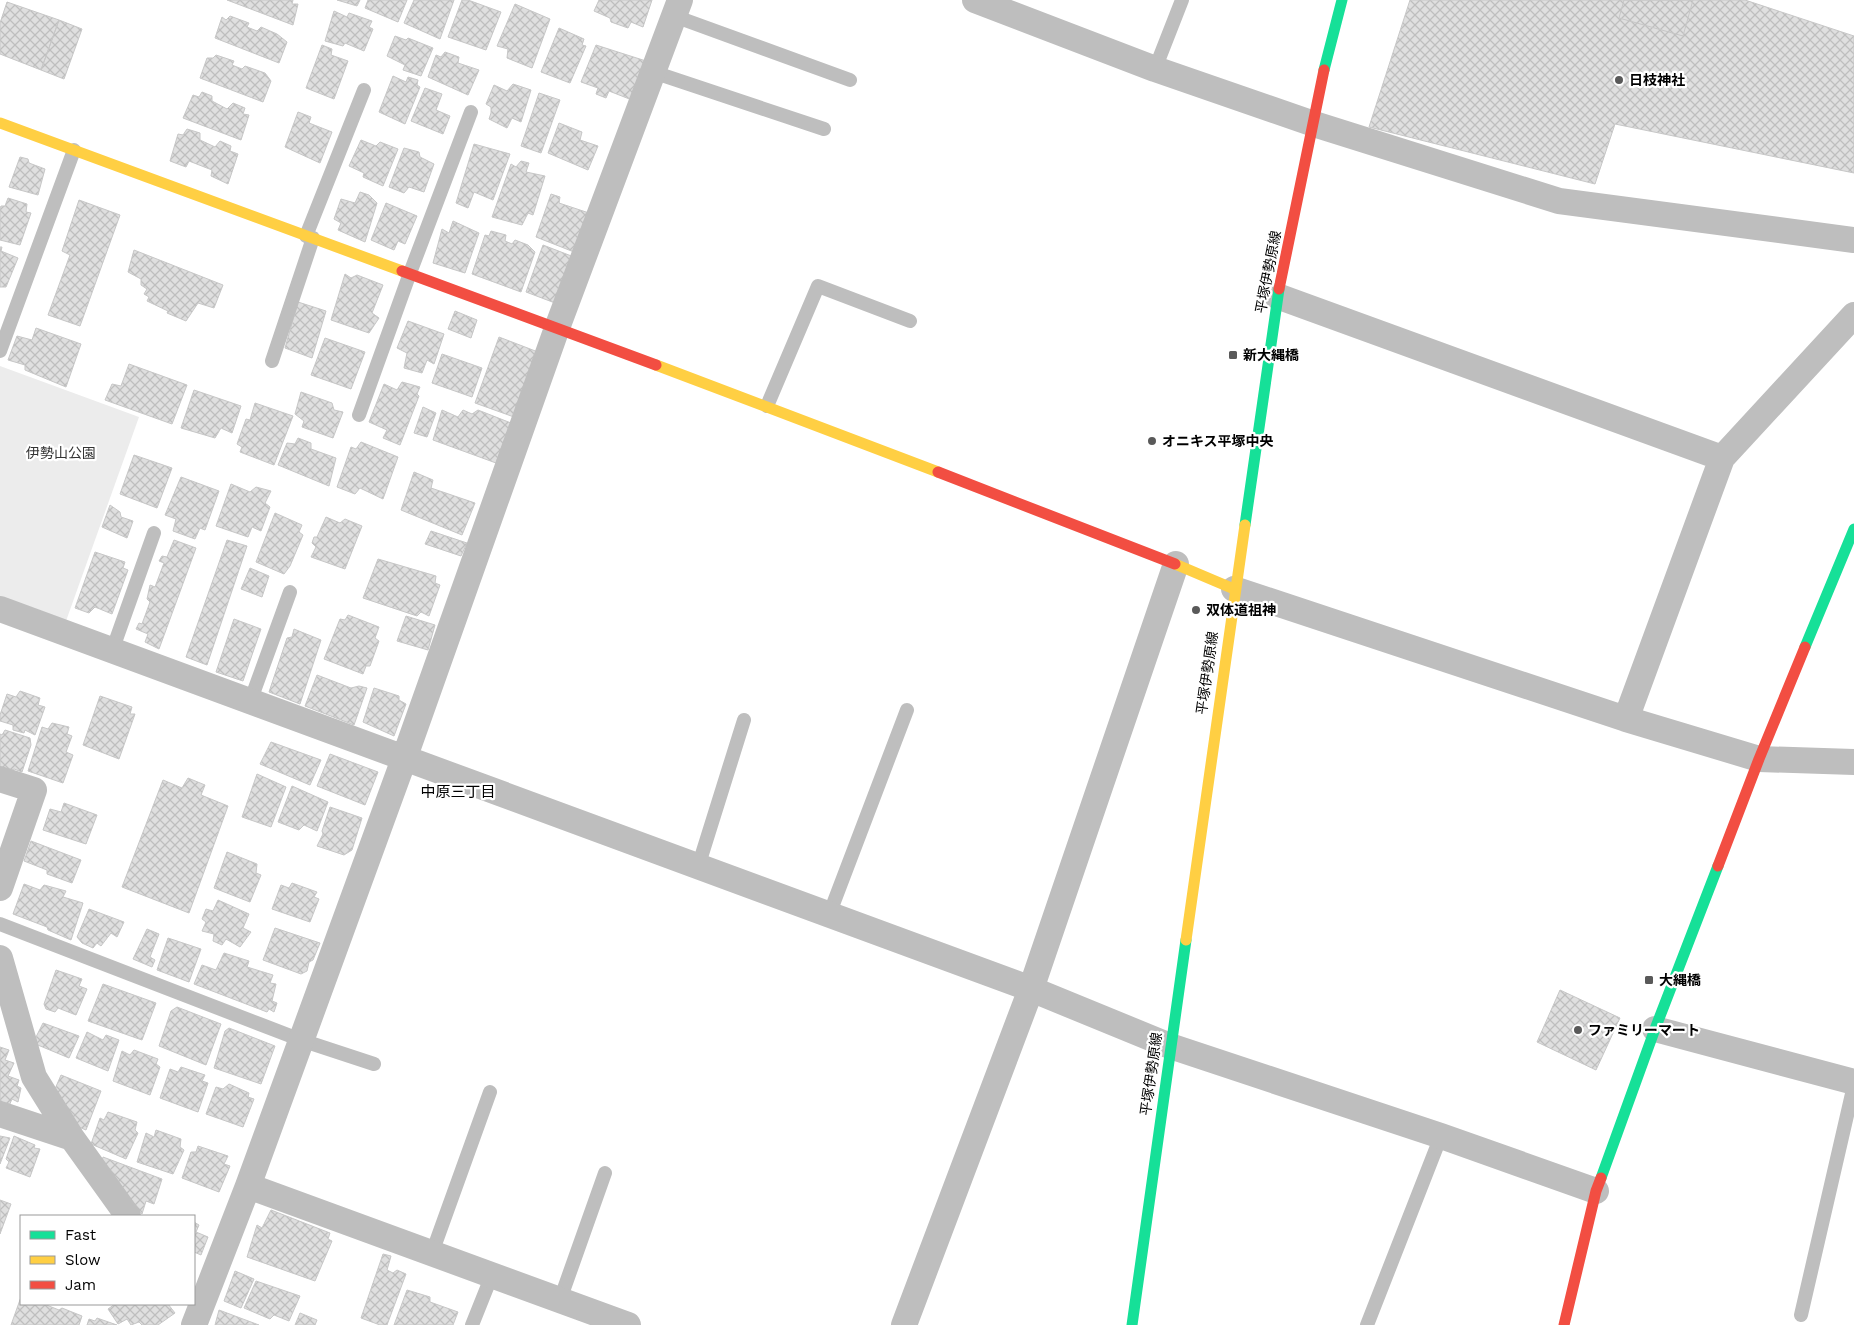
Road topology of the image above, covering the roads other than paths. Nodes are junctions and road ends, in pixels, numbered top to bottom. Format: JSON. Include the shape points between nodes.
{"nodes":[{"id":1,"x":975,"y":0,"type":"edge"},
{"id":2,"x":1182,"y":0,"type":"edge"},
{"id":3,"x":1342,"y":0,"type":"edge"},
{"id":4,"x":677,"y":8,"type":"edge"},
{"id":5,"x":1155,"y":69,"type":"junction"},
{"id":6,"x":653,"y":72,"type":"junction"},
{"id":7,"x":850,"y":80,"type":"dead end"},
{"id":8,"x":364,"y":90,"type":"dead end"},
{"id":9,"x":471,"y":112,"type":"dead end"},
{"id":10,"x":0,"y":123,"type":"edge"},
{"id":11,"x":1314,"y":124,"type":"junction"},
{"id":12,"x":824,"y":130,"type":"dead end"},
{"id":13,"x":74,"y":150,"type":"junction"},
{"id":14,"x":310,"y":237,"type":"junction"},
{"id":15,"x":1854,"y":240,"type":"edge"},
{"id":16,"x":410,"y":273,"type":"junction"},
{"id":17,"x":1277,"y":296,"type":"junction"},
{"id":18,"x":1854,"y":316,"type":"edge"},
{"id":19,"x":910,"y":321,"type":"dead end"},
{"id":20,"x":557,"y":328,"type":"junction"},
{"id":21,"x":0,"y":351,"type":"edge"},
{"id":22,"x":272,"y":361,"type":"dead end"},
{"id":23,"x":767,"y":406,"type":"junction"},
{"id":24,"x":359,"y":415,"type":"dead end"},
{"id":25,"x":1722,"y":458,"type":"junction"},
{"id":26,"x":1854,"y":529,"type":"edge"},
{"id":27,"x":154,"y":533,"type":"dead end"},
{"id":28,"x":1176,"y":564,"type":"junction"},
{"id":29,"x":1234,"y":590,"type":"junction"},
{"id":30,"x":290,"y":592,"type":"dead end"},
{"id":31,"x":0,"y":609,"type":"edge"},
{"id":32,"x":112,"y":651,"type":"junction"},
{"id":33,"x":250,"y":702,"type":"junction"},
{"id":34,"x":907,"y":710,"type":"dead end"},
{"id":35,"x":1626,"y":719,"type":"junction"},
{"id":36,"x":744,"y":720,"type":"dead end"},
{"id":37,"x":404,"y":759,"type":"junction"},
{"id":38,"x":1759,"y":760,"type":"junction"},
{"id":39,"x":1854,"y":762,"type":"edge"},
{"id":40,"x":0,"y":778,"type":"edge"},
{"id":41,"x":698,"y":867,"type":"junction"},
{"id":42,"x":0,"y":888,"type":"edge"},
{"id":43,"x":829,"y":915,"type":"junction"},
{"id":44,"x":0,"y":924,"type":"edge"},
{"id":45,"x":0,"y":958,"type":"edge"},
{"id":46,"x":1031,"y":989,"type":"junction"},
{"id":47,"x":1655,"y":1029,"type":"junction"},
{"id":48,"x":301,"y":1040,"type":"junction"},
{"id":49,"x":1170,"y":1046,"type":"junction"},
{"id":50,"x":374,"y":1064,"type":"dead end"},
{"id":51,"x":1854,"y":1084,"type":"edge"},
{"id":52,"x":490,"y":1092,"type":"dead end"},
{"id":53,"x":0,"y":1114,"type":"edge"},
{"id":54,"x":1441,"y":1136,"type":"junction"},
{"id":55,"x":72,"y":1138,"type":"junction"},
{"id":56,"x":605,"y":1173,"type":"dead end"},
{"id":57,"x":248,"y":1186,"type":"junction"},
{"id":58,"x":1596,"y":1190,"type":"junction"},
{"id":59,"x":127,"y":1215,"type":"edge"},
{"id":60,"x":432,"y":1254,"type":"junction"},
{"id":61,"x":492,"y":1275,"type":"junction"},
{"id":62,"x":560,"y":1300,"type":"junction"},
{"id":63,"x":194,"y":1314,"type":"edge"},
{"id":64,"x":1801,"y":1315,"type":"dead end"},
{"id":65,"x":472,"y":1325,"type":"edge"},
{"id":66,"x":628,"y":1325,"type":"edge"},
{"id":67,"x":904,"y":1325,"type":"edge"},
{"id":68,"x":1132,"y":1325,"type":"edge"},
{"id":69,"x":1367,"y":1325,"type":"edge"},
{"id":70,"x":1564,"y":1325,"type":"edge"}],
"edges":[{"from":1,"to":5,"type":"street"},
{"from":2,"to":5,"type":"lane"},
{"from":3,"to":11,"type":"street","name":"平塚伊勢原線","via":[[1318,94]]},
{"from":4,"to":6,"type":"street"},
{"from":4,"to":7,"type":"lane"},
{"from":5,"to":11,"type":"street"},
{"from":6,"to":12,"type":"lane"},
{"from":6,"to":20,"type":"street"},
{"from":8,"to":14,"type":"lane"},
{"from":9,"to":16,"type":"lane"},
{"from":10,"to":13,"type":"street"},
{"from":11,"to":15,"type":"street","via":[[1559,201]]},
{"from":11,"to":17,"type":"street","name":"平塚伊勢原線"},
{"from":13,"to":14,"type":"street"},
{"from":13,"to":21,"type":"lane"},
{"from":14,"to":16,"type":"street"},
{"from":14,"to":22,"type":"lane"},
{"from":16,"to":20,"type":"street"},
{"from":16,"to":24,"type":"lane"},
{"from":17,"to":25,"type":"street"},
{"from":17,"to":29,"type":"street","name":"平塚伊勢原線"},
{"from":18,"to":25,"type":"street"},
{"from":19,"to":23,"type":"lane","via":[[818,286]]},
{"from":20,"to":23,"type":"street"},
{"from":20,"to":37,"type":"street"},
{"from":23,"to":28,"type":"street"},
{"from":25,"to":35,"type":"street"},
{"from":26,"to":38,"type":"street"},
{"from":27,"to":32,"type":"lane"},
{"from":28,"to":29,"type":"street"},
{"from":28,"to":46,"type":"street"},
{"from":29,"to":35,"type":"street"},
{"from":29,"to":49,"type":"street","name":"平塚伊勢原線"},
{"from":30,"to":33,"type":"lane"},
{"from":31,"to":32,"type":"street"},
{"from":32,"to":33,"type":"street"},
{"from":33,"to":37,"type":"street"},
{"from":34,"to":43,"type":"lane"},
{"from":35,"to":38,"type":"street"},
{"from":36,"to":41,"type":"lane"},
{"from":37,"to":41,"type":"street"},
{"from":37,"to":48,"type":"street"},
{"from":38,"to":39,"type":"street"},
{"from":38,"to":47,"type":"street"},
{"from":40,"to":42,"type":"street","via":[[34,790]]},
{"from":41,"to":43,"type":"street"},
{"from":43,"to":46,"type":"street"},
{"from":44,"to":48,"type":"lane"},
{"from":45,"to":55,"type":"street","via":[[34,1077]]},
{"from":46,"to":49,"type":"street"},
{"from":46,"to":67,"type":"street"},
{"from":47,"to":51,"type":"street"},
{"from":47,"to":58,"type":"street"},
{"from":48,"to":50,"type":"lane"},
{"from":48,"to":57,"type":"street"},
{"from":49,"to":54,"type":"street"},
{"from":49,"to":68,"type":"street","name":"平塚伊勢原線"},
{"from":51,"to":64,"type":"lane"},
{"from":52,"to":60,"type":"lane"},
{"from":53,"to":55,"type":"street"},
{"from":54,"to":58,"type":"street"},
{"from":54,"to":69,"type":"lane"},
{"from":55,"to":59,"type":"street"},
{"from":56,"to":62,"type":"lane"},
{"from":57,"to":60,"type":"street"},
{"from":57,"to":63,"type":"street"},
{"from":58,"to":70,"type":"street"},
{"from":60,"to":61,"type":"street"},
{"from":61,"to":62,"type":"street"},
{"from":61,"to":65,"type":"lane"},
{"from":62,"to":66,"type":"street"}]}
